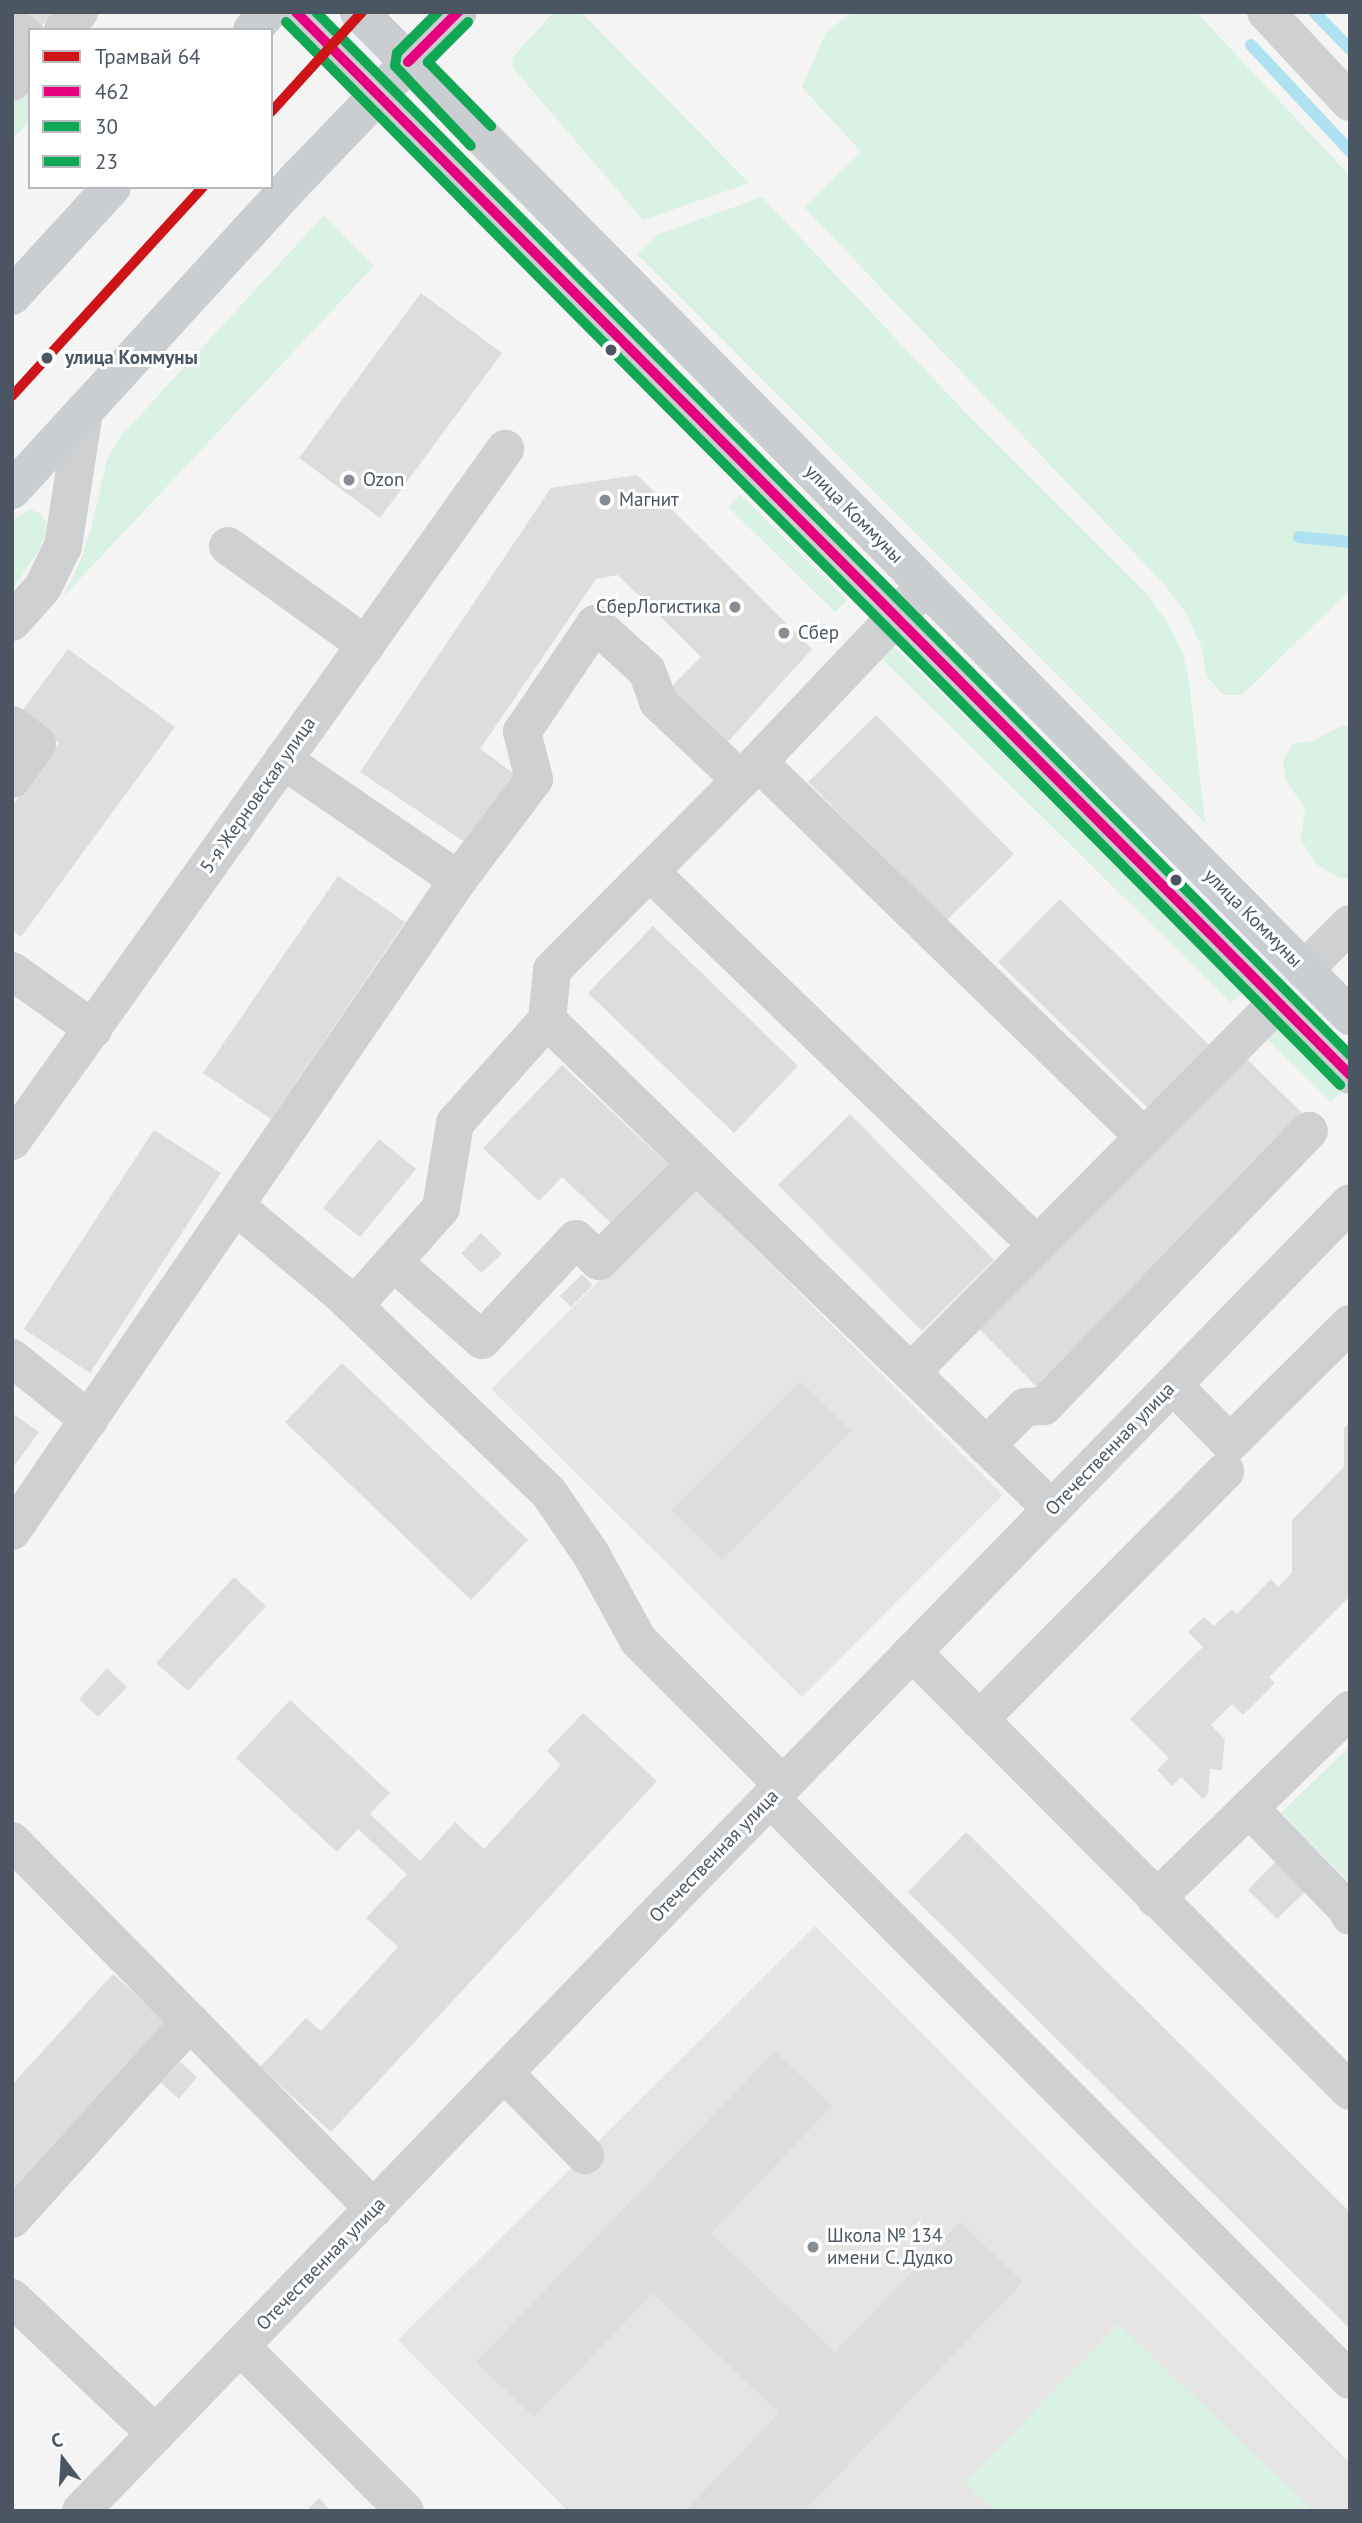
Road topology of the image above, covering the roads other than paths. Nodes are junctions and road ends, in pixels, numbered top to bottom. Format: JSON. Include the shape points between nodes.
{"nodes":[{"id":1,"x":268,"y":12,"type":"edge"},
{"id":2,"x":296,"y":12,"type":"edge"},
{"id":3,"x":359,"y":12,"type":"edge"},
{"id":4,"x":458,"y":12,"type":"edge"},
{"id":5,"x":1266,"y":12,"type":"edge"},
{"id":6,"x":12,"y":24,"type":"edge"},
{"id":7,"x":254,"y":28,"type":"edge"},
{"id":8,"x":28,"y":38,"type":"edge"},
{"id":9,"x":408,"y":62,"type":"junction"},
{"id":10,"x":28,"y":66,"type":"edge"},
{"id":11,"x":1342,"y":79,"type":"edge"},
{"id":12,"x":12,"y":82,"type":"edge"},
{"id":13,"x":378,"y":93,"type":"junction"},
{"id":14,"x":110,"y":189,"type":"edge"},
{"id":15,"x":12,"y":296,"type":"edge"},
{"id":16,"x":84,"y":412,"type":"junction"},
{"id":17,"x":505,"y":449,"type":"dead end"},
{"id":18,"x":12,"y":490,"type":"edge"},
{"id":19,"x":228,"y":546,"type":"dead end"},
{"id":20,"x":925,"y":586,"type":"junction"},
{"id":21,"x":896,"y":617,"type":"junction"},
{"id":22,"x":12,"y":622,"type":"edge"},
{"id":23,"x":366,"y":645,"type":"junction"},
{"id":24,"x":12,"y":725,"type":"edge"},
{"id":25,"x":283,"y":761,"type":"junction"},
{"id":26,"x":750,"y":771,"type":"junction"},
{"id":27,"x":12,"y":779,"type":"edge"},
{"id":28,"x":650,"y":872,"type":"junction"},
{"id":29,"x":458,"y":880,"type":"junction"},
{"id":30,"x":1350,"y":924,"type":"edge"},
{"id":31,"x":1304,"y":970,"type":"junction"},
{"id":32,"x":12,"y":971,"type":"edge"},
{"id":33,"x":1278,"y":1002,"type":"junction"},
{"id":34,"x":1350,"y":1016,"type":"edge"},
{"id":35,"x":547,"y":1020,"type":"junction"},
{"id":36,"x":93,"y":1029,"type":"junction"},
{"id":37,"x":1350,"y":1075,"type":"edge"},
{"id":38,"x":1309,"y":1131,"type":"dead end"},
{"id":39,"x":1144,"y":1136,"type":"junction"},
{"id":40,"x":12,"y":1141,"type":"edge"},
{"id":41,"x":696,"y":1164,"type":"junction"},
{"id":42,"x":1350,"y":1203,"type":"edge"},
{"id":43,"x":237,"y":1207,"type":"junction"},
{"id":44,"x":1037,"y":1245,"type":"junction"},
{"id":45,"x":393,"y":1262,"type":"junction"},
{"id":46,"x":355,"y":1306,"type":"junction"},
{"id":47,"x":1350,"y":1324,"type":"edge"},
{"id":48,"x":12,"y":1359,"type":"edge"},
{"id":49,"x":911,"y":1372,"type":"junction"},
{"id":50,"x":1173,"y":1385,"type":"junction"},
{"id":51,"x":89,"y":1420,"type":"junction"},
{"id":52,"x":986,"y":1446,"type":"junction"},
{"id":53,"x":1225,"y":1471,"type":"dead end"},
{"id":54,"x":1052,"y":1509,"type":"junction"},
{"id":55,"x":12,"y":1531,"type":"edge"},
{"id":56,"x":912,"y":1652,"type":"junction"},
{"id":57,"x":1350,"y":1710,"type":"edge"},
{"id":58,"x":979,"y":1720,"type":"junction"},
{"id":59,"x":777,"y":1791,"type":"junction"},
{"id":60,"x":1249,"y":1808,"type":"junction"},
{"id":61,"x":12,"y":1841,"type":"edge"},
{"id":62,"x":1156,"y":1899,"type":"junction"},
{"id":63,"x":1350,"y":1916,"type":"edge"},
{"id":64,"x":190,"y":2022,"type":"junction"},
{"id":65,"x":505,"y":2074,"type":"junction"},
{"id":66,"x":1350,"y":2091,"type":"edge"},
{"id":67,"x":585,"y":2155,"type":"dead end"},
{"id":68,"x":374,"y":2208,"type":"junction"},
{"id":69,"x":12,"y":2219,"type":"edge"},
{"id":70,"x":12,"y":2298,"type":"edge"},
{"id":71,"x":241,"y":2347,"type":"junction"},
{"id":72,"x":1350,"y":2380,"type":"edge"},
{"id":73,"x":156,"y":2434,"type":"junction"},
{"id":74,"x":103,"y":2503,"type":"edge"},
{"id":75,"x":405,"y":2511,"type":"edge"}],
"edges":[{"from":1,"to":7,"type":"main road"},
{"from":2,"to":13,"type":"main road"},
{"from":3,"to":9,"type":"main road","name":"улица Коммуны"},
{"from":4,"to":9,"type":"main road"},
{"from":5,"to":11,"type":"street"},
{"from":6,"to":8,"type":"street"},
{"from":9,"to":13,"type":"main road"},
{"from":9,"to":20,"type":"main road","name":"улица Коммуны"},
{"from":10,"to":12,"type":"street"},
{"from":13,"to":16,"type":"main road"},
{"from":13,"to":21,"type":"main road"},
{"from":14,"to":15,"type":"main road"},
{"from":16,"to":18,"type":"main road"},
{"from":16,"to":22,"type":"street","via":[[63,546],[43,587]]},
{"from":17,"to":23,"type":"street","name":"5-я Жерновская улица"},
{"from":19,"to":23,"type":"street"},
{"from":20,"to":21,"type":"street"},
{"from":20,"to":31,"type":"main road","name":"улица Коммуны"},
{"from":21,"to":26,"type":"street"},
{"from":21,"to":33,"type":"main road"},
{"from":23,"to":25,"type":"street","name":"5-я Жерновская улица"},
{"from":24,"to":27,"type":"street","via":[[37,744]]},
{"from":25,"to":29,"type":"street"},
{"from":25,"to":36,"type":"street","name":"5-я Жерновская улица"},
{"from":26,"to":28,"type":"street"},
{"from":26,"to":29,"type":"street","via":[[658,702],[647,671],[595,624],[522,732],[534,779]]},
{"from":26,"to":39,"type":"street"},
{"from":28,"to":35,"type":"street","via":[[552,970]]},
{"from":28,"to":44,"type":"street"},
{"from":29,"to":43,"type":"street"},
{"from":30,"to":31,"type":"street"},
{"from":31,"to":34,"type":"main road","name":"улица Коммуны"},
{"from":32,"to":36,"type":"street"},
{"from":33,"to":37,"type":"main road"},
{"from":33,"to":39,"type":"street"},
{"from":35,"to":41,"type":"street"},
{"from":35,"to":45,"type":"street","via":[[455,1123],[441,1208]]},
{"from":36,"to":40,"type":"street","name":"5-я Жерновская улица"},
{"from":38,"to":52,"type":"street","via":[[1044,1406],[1025,1407]]},
{"from":39,"to":44,"type":"street"},
{"from":41,"to":45,"type":"street","via":[[599,1261],[576,1239],[482,1340]]},
{"from":41,"to":49,"type":"street","via":[[838,1317]]},
{"from":42,"to":50,"type":"street","name":"Отечественная улица"},
{"from":43,"to":46,"type":"street"},
{"from":43,"to":51,"type":"street"},
{"from":44,"to":49,"type":"street"},
{"from":45,"to":46,"type":"street"},
{"from":46,"to":59,"type":"street","via":[[549,1493],[591,1554],[638,1640]]},
{"from":47,"to":50,"type":"street","via":[[1230,1443]]},
{"from":48,"to":51,"type":"street"},
{"from":49,"to":52,"type":"street"},
{"from":50,"to":54,"type":"street","name":"Отечественная улица"},
{"from":51,"to":55,"type":"street"},
{"from":52,"to":54,"type":"street"},
{"from":53,"to":58,"type":"street"},
{"from":54,"to":56,"type":"street","name":"Отечественная улица"},
{"from":56,"to":58,"type":"street"},
{"from":56,"to":59,"type":"street","name":"Отечественная улица"},
{"from":57,"to":60,"type":"street"},
{"from":58,"to":62,"type":"street"},
{"from":59,"to":65,"type":"street","name":"Отечественная улица"},
{"from":59,"to":72,"type":"street"},
{"from":60,"to":62,"type":"street"},
{"from":60,"to":63,"type":"street"},
{"from":61,"to":64,"type":"street"},
{"from":62,"to":66,"type":"street"},
{"from":64,"to":68,"type":"street"},
{"from":64,"to":69,"type":"street"},
{"from":65,"to":67,"type":"street"},
{"from":65,"to":68,"type":"street","name":"Отечественная улица"},
{"from":68,"to":71,"type":"street","name":"Отечественная улица"},
{"from":70,"to":73,"type":"street"},
{"from":71,"to":73,"type":"street","name":"Отечественная улица"},
{"from":71,"to":75,"type":"street"},
{"from":73,"to":74,"type":"street","name":"Отечественная улица"}]}
